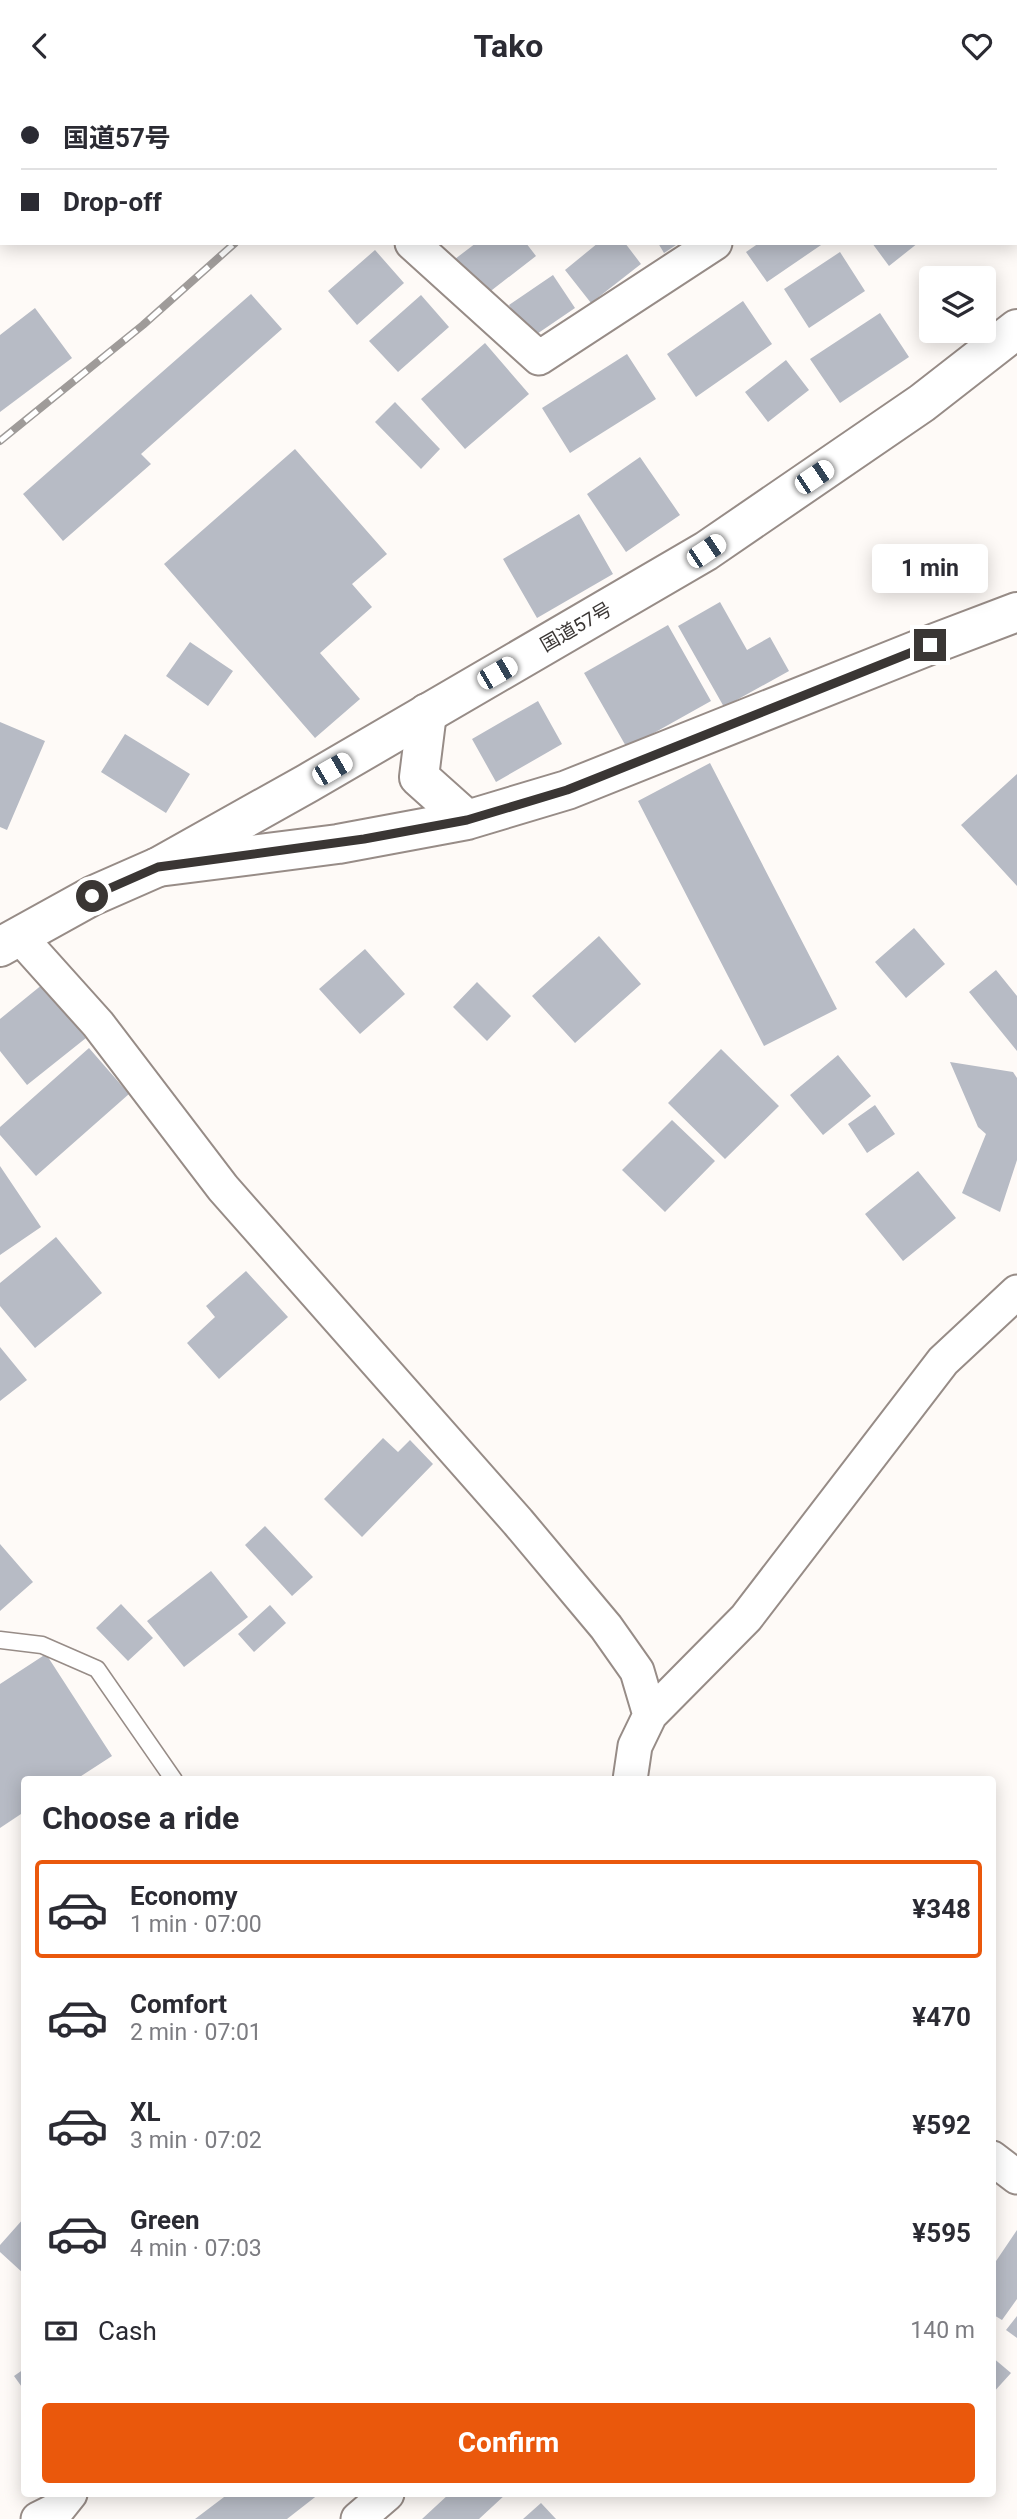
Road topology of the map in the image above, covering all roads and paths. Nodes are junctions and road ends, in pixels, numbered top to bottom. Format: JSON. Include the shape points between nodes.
{"nodes":[{"id":1,"x":414,"y":245,"type":"edge"},
{"id":2,"x":712,"y":245,"type":"edge"},
{"id":3,"x":1017,"y":329,"type":"edge"},
{"id":4,"x":1017,"y":612,"type":"edge"},
{"id":5,"x":427,"y":713,"type":"junction"},
{"id":6,"x":467,"y":820,"type":"junction"},
{"id":7,"x":158,"y":867,"type":"junction"},
{"id":8,"x":9,"y":941,"type":"edge"},
{"id":9,"x":1017,"y":1292,"type":"edge"},
{"id":10,"x":0,"y":1640,"type":"edge"},
{"id":11,"x":650,"y":1715,"type":"junction"},
{"id":12,"x":171,"y":1776,"type":"edge"},
{"id":13,"x":631,"y":1776,"type":"edge"},
{"id":14,"x":996,"y":2161,"type":"edge"},
{"id":15,"x":1017,"y":2177,"type":"edge"},
{"id":16,"x":384,"y":2497,"type":"edge"},
{"id":17,"x":358,"y":2519,"type":"edge"}],
"edges":[{"from":1,"to":2,"type":"street","via":[[539,358]]},
{"from":3,"to":5,"type":"main road","name":"国道57号","via":[[922,403],[706,551]]},
{"from":4,"to":6,"type":"main road","via":[[567,790]]},
{"from":5,"to":6,"type":"main road","via":[[419,777]]},
{"from":5,"to":7,"type":"main road","name":"国道57号"},
{"from":6,"to":7,"type":"main road","via":[[338,844]]},
{"from":7,"to":8,"type":"main road","name":"国道57号"},
{"from":8,"to":11,"type":"street","via":[[98,1024],[223,1188],[606,1627],[637,1671]]},
{"from":9,"to":11,"type":"street","via":[[943,1361],[746,1618]]},
{"from":10,"to":12,"type":"lane","via":[[42,1644],[97,1669]]},
{"from":11,"to":13,"type":"street","via":[[635,1747]]},
{"from":14,"to":15,"type":"street"},
{"from":16,"to":17,"type":"street"}]}
